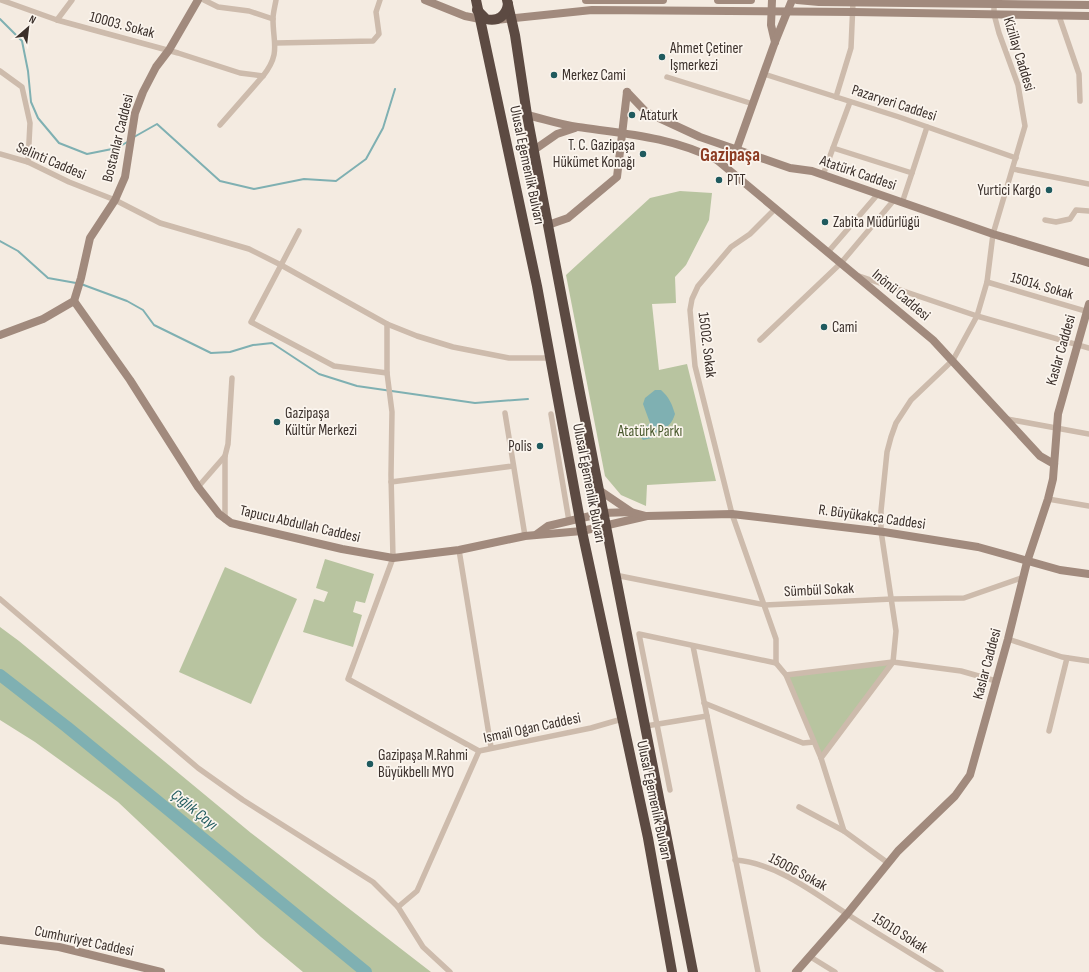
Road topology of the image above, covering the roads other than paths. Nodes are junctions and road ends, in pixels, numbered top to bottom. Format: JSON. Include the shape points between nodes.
{"nodes":[{"id":1,"x":1,"y":0,"type":"edge"},
{"id":2,"x":72,"y":0,"type":"edge"},
{"id":3,"x":198,"y":0,"type":"edge"},
{"id":4,"x":204,"y":0,"type":"edge"},
{"id":5,"x":276,"y":0,"type":"edge"},
{"id":6,"x":380,"y":0,"type":"edge"},
{"id":7,"x":425,"y":0,"type":"edge"},
{"id":8,"x":586,"y":0,"type":"edge"},
{"id":9,"x":651,"y":0,"type":"edge"},
{"id":10,"x":663,"y":0,"type":"edge"},
{"id":11,"x":718,"y":0,"type":"edge"},
{"id":12,"x":751,"y":0,"type":"edge"},
{"id":13,"x":772,"y":0,"type":"edge"},
{"id":14,"x":792,"y":0,"type":"edge"},
{"id":15,"x":797,"y":0,"type":"edge"},
{"id":16,"x":507,"y":2,"type":"edge"},
{"id":17,"x":853,"y":2,"type":"junction"},
{"id":18,"x":884,"y":2,"type":"edge"},
{"id":19,"x":958,"y":2,"type":"edge"},
{"id":20,"x":1051,"y":2,"type":"edge"},
{"id":21,"x":994,"y":3,"type":"junction"},
{"id":22,"x":476,"y":4,"type":"edge"},
{"id":23,"x":1089,"y":5,"type":"edge"},
{"id":24,"x":770,"y":11,"type":"junction"},
{"id":25,"x":788,"y":12,"type":"junction"},
{"id":26,"x":853,"y":12,"type":"junction"},
{"id":27,"x":957,"y":14,"type":"junction"},
{"id":28,"x":994,"y":14,"type":"junction"},
{"id":29,"x":1059,"y":16,"type":"junction"},
{"id":30,"x":1089,"y":16,"type":"edge"},
{"id":31,"x":273,"y":19,"type":"junction"},
{"id":32,"x":479,"y":19,"type":"junction"},
{"id":33,"x":512,"y":19,"type":"junction"},
{"id":34,"x":57,"y":20,"type":"junction"},
{"id":35,"x":494,"y":20,"type":"junction"},
{"id":36,"x":775,"y":42,"type":"junction"},
{"id":37,"x":276,"y":43,"type":"junction"},
{"id":38,"x":169,"y":50,"type":"junction"},
{"id":39,"x":0,"y":71,"type":"edge"},
{"id":40,"x":764,"y":74,"type":"junction"},
{"id":41,"x":263,"y":76,"type":"junction"},
{"id":42,"x":667,"y":77,"type":"dead end"},
{"id":43,"x":836,"y":97,"type":"junction"},
{"id":44,"x":1080,"y":101,"type":"dead end"},
{"id":45,"x":850,"y":102,"type":"junction"},
{"id":46,"x":753,"y":104,"type":"junction"},
{"id":47,"x":527,"y":115,"type":"junction"},
{"id":48,"x":220,"y":125,"type":"dead end"},
{"id":49,"x":576,"y":127,"type":"junction"},
{"id":50,"x":927,"y":127,"type":"junction"},
{"id":51,"x":621,"y":132,"type":"junction"},
{"id":52,"x":833,"y":148,"type":"junction"},
{"id":53,"x":534,"y":150,"type":"junction"},
{"id":54,"x":736,"y":151,"type":"junction"},
{"id":55,"x":0,"y":154,"type":"edge"},
{"id":56,"x":1016,"y":158,"type":"junction"},
{"id":57,"x":717,"y":160,"type":"junction"},
{"id":58,"x":28,"y":162,"type":"junction"},
{"id":59,"x":1013,"y":169,"type":"junction"},
{"id":60,"x":912,"y":173,"type":"junction"},
{"id":61,"x":823,"y":175,"type":"junction"},
{"id":62,"x":1089,"y":184,"type":"edge"},
{"id":63,"x":878,"y":194,"type":"junction"},
{"id":64,"x":115,"y":200,"type":"junction"},
{"id":65,"x":898,"y":202,"type":"junction"},
{"id":66,"x":775,"y":209,"type":"junction"},
{"id":67,"x":1089,"y":211,"type":"edge"},
{"id":68,"x":1045,"y":220,"type":"dead end"},
{"id":69,"x":548,"y":225,"type":"junction"},
{"id":70,"x":299,"y":231,"type":"dead end"},
{"id":71,"x":993,"y":234,"type":"junction"},
{"id":72,"x":828,"y":252,"type":"junction"},
{"id":73,"x":841,"y":263,"type":"junction"},
{"id":74,"x":1089,"y":263,"type":"edge"},
{"id":75,"x":281,"y":265,"type":"junction"},
{"id":76,"x":854,"y":275,"type":"junction"},
{"id":77,"x":988,"y":282,"type":"junction"},
{"id":78,"x":74,"y":301,"type":"junction"},
{"id":79,"x":1088,"y":309,"type":"edge"},
{"id":80,"x":977,"y":316,"type":"junction"},
{"id":81,"x":387,"y":324,"type":"junction"},
{"id":82,"x":0,"y":335,"type":"edge"},
{"id":83,"x":760,"y":340,"type":"dead end"},
{"id":84,"x":1077,"y":344,"type":"junction"},
{"id":85,"x":1089,"y":348,"type":"edge"},
{"id":86,"x":550,"y":358,"type":"junction"},
{"id":87,"x":953,"y":360,"type":"junction"},
{"id":88,"x":387,"y":373,"type":"junction"},
{"id":89,"x":232,"y":378,"type":"dead end"},
{"id":90,"x":505,"y":412,"type":"dead end"},
{"id":91,"x":551,"y":414,"type":"dead end"},
{"id":92,"x":1006,"y":419,"type":"junction"},
{"id":93,"x":1056,"y":429,"type":"junction"},
{"id":94,"x":1089,"y":434,"type":"edge"},
{"id":95,"x":225,"y":456,"type":"junction"},
{"id":96,"x":1054,"y":464,"type":"junction"},
{"id":97,"x":513,"y":466,"type":"junction"},
{"id":98,"x":391,"y":482,"type":"junction"},
{"id":99,"x":198,"y":487,"type":"junction"},
{"id":100,"x":599,"y":490,"type":"junction"},
{"id":101,"x":1048,"y":499,"type":"junction"},
{"id":102,"x":1089,"y":506,"type":"edge"},
{"id":103,"x":631,"y":512,"type":"junction"},
{"id":104,"x":603,"y":513,"type":"junction"},
{"id":105,"x":732,"y":514,"type":"junction"},
{"id":106,"x":647,"y":516,"type":"junction"},
{"id":107,"x":580,"y":518,"type":"junction"},
{"id":108,"x":225,"y":520,"type":"junction"},
{"id":109,"x":569,"y":521,"type":"junction"},
{"id":110,"x":606,"y":527,"type":"junction"},
{"id":111,"x":582,"y":531,"type":"junction"},
{"id":112,"x":881,"y":531,"type":"junction"},
{"id":113,"x":537,"y":534,"type":"junction"},
{"id":114,"x":525,"y":536,"type":"junction"},
{"id":115,"x":459,"y":550,"type":"junction"},
{"id":116,"x":393,"y":558,"type":"junction"},
{"id":117,"x":1027,"y":562,"type":"junction"},
{"id":118,"x":615,"y":574,"type":"junction"},
{"id":119,"x":1089,"y":574,"type":"edge"},
{"id":120,"x":1024,"y":577,"type":"junction"},
{"id":121,"x":0,"y":599,"type":"edge"},
{"id":122,"x":892,"y":599,"type":"junction"},
{"id":123,"x":765,"y":605,"type":"junction"},
{"id":124,"x":1008,"y":639,"type":"junction"},
{"id":125,"x":693,"y":646,"type":"junction"},
{"id":126,"x":1066,"y":658,"type":"junction"},
{"id":127,"x":1089,"y":661,"type":"edge"},
{"id":128,"x":893,"y":662,"type":"junction"},
{"id":129,"x":776,"y":663,"type":"junction"},
{"id":130,"x":786,"y":675,"type":"junction"},
{"id":131,"x":996,"y":681,"type":"junction"},
{"id":132,"x":704,"y":703,"type":"junction"},
{"id":133,"x":707,"y":716,"type":"junction"},
{"id":134,"x":622,"y":719,"type":"junction"},
{"id":135,"x":658,"y":724,"type":"junction"},
{"id":136,"x":646,"y":726,"type":"junction"},
{"id":137,"x":1049,"y":731,"type":"dead end"},
{"id":138,"x":814,"y":742,"type":"junction"},
{"id":139,"x":491,"y":747,"type":"junction"},
{"id":140,"x":479,"y":751,"type":"junction"},
{"id":141,"x":821,"y":758,"type":"junction"},
{"id":142,"x":670,"y":790,"type":"dead end"},
{"id":143,"x":799,"y":806,"type":"dead end"},
{"id":144,"x":844,"y":831,"type":"junction"},
{"id":145,"x":735,"y":860,"type":"junction"},
{"id":146,"x":888,"y":863,"type":"junction"},
{"id":147,"x":398,"y":907,"type":"junction"},
{"id":148,"x":847,"y":914,"type":"junction"},
{"id":149,"x":0,"y":940,"type":"edge"},
{"id":150,"x":809,"y":956,"type":"junction"},
{"id":151,"x":161,"y":972,"type":"edge"},
{"id":152,"x":450,"y":972,"type":"edge"},
{"id":153,"x":672,"y":972,"type":"edge"},
{"id":154,"x":693,"y":972,"type":"edge"},
{"id":155,"x":758,"y":972,"type":"edge"},
{"id":156,"x":796,"y":972,"type":"edge"},
{"id":157,"x":835,"y":972,"type":"edge"},
{"id":158,"x":941,"y":972,"type":"edge"}],
"edges":[{"from":1,"to":34,"type":"street","name":"10003. Sokak"},
{"from":2,"to":34,"type":"street"},
{"from":3,"to":38,"type":"street","name":"Bostanlar Caddesi"},
{"from":4,"to":31,"type":"street","via":[[218,7],[249,10]]},
{"from":5,"to":31,"type":"street"},
{"from":6,"to":37,"type":"street","via":[[376,12],[379,34],[373,41]]},
{"from":7,"to":32,"type":"street"},
{"from":8,"to":9,"type":"street"},
{"from":9,"to":10,"type":"street"},
{"from":11,"to":12,"type":"street"},
{"from":13,"to":24,"type":"street"},
{"from":14,"to":25,"type":"street"},
{"from":15,"to":17,"type":"street"},
{"from":16,"to":33,"type":"highway","name":"Ulusal Egemenlik Bulvarı"},
{"from":16,"to":35,"type":"highway","via":[[505,14]]},
{"from":17,"to":18,"type":"street"},
{"from":17,"to":26,"type":"street"},
{"from":18,"to":19,"type":"street"},
{"from":19,"to":21,"type":"street"},
{"from":19,"to":27,"type":"street"},
{"from":20,"to":21,"type":"street"},
{"from":20,"to":23,"type":"street"},
{"from":21,"to":28,"type":"street","name":"Kiziilay Caddesi"},
{"from":22,"to":32,"type":"highway","name":"Ulusal Egemenlik Bulvarı"},
{"from":22,"to":35,"type":"highway","via":[[482,16]]},
{"from":24,"to":25,"type":"street"},
{"from":24,"to":33,"type":"street","via":[[592,10]]},
{"from":24,"to":36,"type":"street"},
{"from":25,"to":26,"type":"street"},
{"from":25,"to":36,"type":"street"},
{"from":26,"to":27,"type":"street"},
{"from":26,"to":43,"type":"street","via":[[851,48]]},
{"from":27,"to":28,"type":"street"},
{"from":28,"to":29,"type":"street"},
{"from":28,"to":56,"type":"street","name":"Kiziilay Caddesi","via":[[1018,86],[1024,119]]},
{"from":29,"to":30,"type":"street"},
{"from":29,"to":44,"type":"street","via":[[1079,74]]},
{"from":31,"to":37,"type":"street"},
{"from":32,"to":35,"type":"street"},
{"from":32,"to":86,"type":"highway","name":"Ulusal Egemenlik Bulvarı","via":[[508,146]]},
{"from":33,"to":35,"type":"street"},
{"from":33,"to":47,"type":"highway","name":"Ulusal Egemenlik Bulvarı"},
{"from":34,"to":38,"type":"street","name":"10003. Sokak"},
{"from":36,"to":40,"type":"street"},
{"from":37,"to":41,"type":"street","via":[[274,57]]},
{"from":38,"to":41,"type":"street","name":"10003. Sokak","via":[[240,73]]},
{"from":38,"to":64,"type":"street","name":"Bostanlar Caddesi","via":[[156,67],[135,113],[126,177]]},
{"from":39,"to":58,"type":"street","via":[[22,87],[30,122]]},
{"from":40,"to":43,"type":"street","name":"Pazaryeri Caddesi"},
{"from":40,"to":46,"type":"street"},
{"from":41,"to":48,"type":"street"},
{"from":42,"to":46,"type":"street"},
{"from":43,"to":45,"type":"street","name":"Pazaryeri Caddesi"},
{"from":45,"to":50,"type":"street","name":"Pazaryeri Caddesi"},
{"from":45,"to":52,"type":"street"},
{"from":46,"to":54,"type":"street"},
{"from":47,"to":49,"type":"street","name":"Inönü Caddesi"},
{"from":47,"to":53,"type":"highway","name":"Ulusal Egemenlik Bulvarı"},
{"from":49,"to":51,"type":"street","name":"Inönü Caddesi"},
{"from":49,"to":53,"type":"street","via":[[557,134]]},
{"from":50,"to":56,"type":"street","name":"Pazaryeri Caddesi"},
{"from":50,"to":60,"type":"street"},
{"from":51,"to":54,"type":"street","name":"Atatürk Caddesi","via":[[627,92],[646,112]]},
{"from":51,"to":57,"type":"street","name":"Inönü Caddesi","via":[[683,145]]},
{"from":51,"to":69,"type":"street","via":[[617,177],[568,218]]},
{"from":52,"to":60,"type":"street"},
{"from":52,"to":61,"type":"street"},
{"from":53,"to":69,"type":"highway","name":"Ulusal Egemenlik Bulvarı"},
{"from":54,"to":57,"type":"street","via":[[727,153]]},
{"from":54,"to":61,"type":"street","name":"Atatürk Caddesi","via":[[790,168]]},
{"from":55,"to":58,"type":"street","name":"Selinti Caddesi"},
{"from":56,"to":59,"type":"street","name":"Kiziilay Caddesi"},
{"from":57,"to":66,"type":"street","name":"Inönü Caddesi"},
{"from":58,"to":64,"type":"street","name":"Selinti Caddesi"},
{"from":59,"to":62,"type":"street"},
{"from":59,"to":71,"type":"street","name":"Kiziilay Caddesi"},
{"from":60,"to":65,"type":"street"},
{"from":61,"to":63,"type":"street","name":"Atatürk Caddesi"},
{"from":63,"to":65,"type":"street","name":"Atatürk Caddesi"},
{"from":63,"to":72,"type":"street"},
{"from":64,"to":75,"type":"street","name":"Selinti Caddesi","via":[[160,223],[249,249]]},
{"from":64,"to":78,"type":"street","name":"Bostanlar Caddesi","via":[[90,238]]},
{"from":65,"to":71,"type":"street","name":"Atatürk Caddesi"},
{"from":65,"to":73,"type":"street"},
{"from":66,"to":72,"type":"street","name":"Inönü Caddesi"},
{"from":66,"to":105,"type":"street","name":"15002. Sokak","via":[[750,234],[730,247],[698,286],[690,310],[695,366]]},
{"from":67,"to":68,"type":"street","via":[[1076,210],[1070,219],[1056,222]]},
{"from":69,"to":100,"type":"highway","name":"Ulusal Egemenlik Bulvarı"},
{"from":70,"to":75,"type":"street"},
{"from":71,"to":74,"type":"street","name":"Atatürk Caddesi"},
{"from":71,"to":77,"type":"street","name":"Kiziilay Caddesi"},
{"from":72,"to":73,"type":"street","name":"Inönü Caddesi"},
{"from":73,"to":76,"type":"street","name":"Inönü Caddesi"},
{"from":73,"to":83,"type":"street"},
{"from":75,"to":81,"type":"street","name":"Selinti Caddesi"},
{"from":75,"to":88,"type":"street","via":[[251,322],[334,366]]},
{"from":76,"to":80,"type":"street"},
{"from":76,"to":87,"type":"street","name":"Inönü Caddesi","via":[[934,340]]},
{"from":77,"to":79,"type":"street","name":"15014. Sokak"},
{"from":77,"to":80,"type":"street","name":"Kiziilay Caddesi"},
{"from":78,"to":82,"type":"street","via":[[48,316]]},
{"from":78,"to":99,"type":"street","name":"Tapucu Abdullah Caddesi","via":[[130,380]]},
{"from":79,"to":84,"type":"street","name":"Kaslar Caddesi"},
{"from":80,"to":84,"type":"street"},
{"from":80,"to":87,"type":"street","name":"Kiziilay Caddesi"},
{"from":81,"to":86,"type":"street","name":"Selinti Caddesi","via":[[454,347],[509,358]]},
{"from":81,"to":88,"type":"street"},
{"from":84,"to":85,"type":"street"},
{"from":84,"to":93,"type":"street","name":"Kaslar Caddesi"},
{"from":86,"to":107,"type":"highway","name":"Ulusal Egemenlik Bulvarı"},
{"from":87,"to":92,"type":"street","name":"Inönü Caddesi"},
{"from":87,"to":112,"type":"street","name":"Kiziilay Caddesi","via":[[912,400],[896,423],[887,452]]},
{"from":88,"to":98,"type":"street","via":[[392,408]]},
{"from":89,"to":95,"type":"street"},
{"from":90,"to":97,"type":"street"},
{"from":91,"to":109,"type":"street"},
{"from":92,"to":93,"type":"street"},
{"from":92,"to":96,"type":"street","name":"Inönü Caddesi","via":[[1040,456]]},
{"from":93,"to":94,"type":"street"},
{"from":93,"to":96,"type":"street","name":"Kaslar Caddesi"},
{"from":95,"to":99,"type":"street"},
{"from":95,"to":108,"type":"street"},
{"from":96,"to":101,"type":"street","name":"Kaslar Caddesi"},
{"from":97,"to":98,"type":"street"},
{"from":97,"to":114,"type":"street"},
{"from":98,"to":116,"type":"street"},
{"from":99,"to":108,"type":"street","name":"Tapucu Abdullah Caddesi"},
{"from":100,"to":103,"type":"street"},
{"from":100,"to":104,"type":"highway","name":"Ulusal Egemenlik Bulvarı"},
{"from":101,"to":102,"type":"street"},
{"from":101,"to":117,"type":"street","name":"Kaslar Caddesi"},
{"from":103,"to":104,"type":"street","name":"R. Büyükakça Caddesi"},
{"from":103,"to":106,"type":"street","name":"R. Büyükakça Caddesi"},
{"from":104,"to":107,"type":"street","name":"R. Büyükakça Caddesi"},
{"from":104,"to":110,"type":"highway","name":"Ulusal Egemenlik Bulvarı"},
{"from":105,"to":106,"type":"street","name":"R. Büyükakça Caddesi"},
{"from":105,"to":112,"type":"street","name":"R. Büyükakça Caddesi"},
{"from":105,"to":123,"type":"street","name":"15002. Sokak"},
{"from":106,"to":110,"type":"street","name":"R. Büyükakça Caddesi"},
{"from":107,"to":109,"type":"street","name":"Tapucu Abdullah Caddesi"},
{"from":107,"to":111,"type":"highway","name":"Ulusal Egemenlik Bulvarı"},
{"from":108,"to":116,"type":"street","name":"Tapucu Abdullah Caddesi","via":[[240,526]]},
{"from":109,"to":113,"type":"street","name":"Tapucu Abdullah Caddesi","via":[[548,526]]},
{"from":110,"to":111,"type":"street","name":"R. Büyükakça Caddesi"},
{"from":110,"to":118,"type":"highway","name":"Ulusal Egemenlik Bulvarı"},
{"from":111,"to":113,"type":"street","name":"Tapucu Abdullah Caddesi"},
{"from":111,"to":134,"type":"highway","name":"Ulusal Egemenlik Bulvarı"},
{"from":112,"to":117,"type":"street","name":"R. Büyükakça Caddesi","via":[[978,547]]},
{"from":112,"to":122,"type":"street","name":"Kiziilay Caddesi"},
{"from":113,"to":114,"type":"street","name":"Tapucu Abdullah Caddesi"},
{"from":114,"to":115,"type":"street","name":"Tapucu Abdullah Caddesi"},
{"from":115,"to":116,"type":"street","name":"Tapucu Abdullah Caddesi"},
{"from":115,"to":139,"type":"street"},
{"from":116,"to":140,"type":"street","via":[[348,679]]},
{"from":117,"to":119,"type":"street","name":"R. Büyükakça Caddesi"},
{"from":117,"to":120,"type":"street","name":"Kaslar Caddesi"},
{"from":118,"to":123,"type":"street","name":"Sümbül Sokak"},
{"from":118,"to":136,"type":"highway","name":"Ulusal Egemenlik Bulvarı"},
{"from":120,"to":122,"type":"street","name":"Sümbül Sokak","via":[[964,598]]},
{"from":120,"to":124,"type":"street","name":"Kaslar Caddesi"},
{"from":121,"to":147,"type":"street","via":[[198,768],[243,800],[373,882]]},
{"from":122,"to":123,"type":"street","name":"Sümbül Sokak"},
{"from":122,"to":128,"type":"street","name":"Kiziilay Caddesi","via":[[896,631]]},
{"from":123,"to":129,"type":"street","name":"15002. Sokak","via":[[776,639]]},
{"from":124,"to":126,"type":"street"},
{"from":124,"to":131,"type":"street","name":"Kaslar Caddesi"},
{"from":125,"to":129,"type":"street"},
{"from":125,"to":132,"type":"street"},
{"from":125,"to":135,"type":"street","via":[[639,634]]},
{"from":126,"to":127,"type":"street"},
{"from":126,"to":137,"type":"street"},
{"from":128,"to":130,"type":"street"},
{"from":128,"to":131,"type":"street","via":[[961,671]]},
{"from":128,"to":141,"type":"street"},
{"from":129,"to":130,"type":"street"},
{"from":130,"to":138,"type":"street"},
{"from":131,"to":146,"type":"street","name":"Kaslar Caddesi","via":[[974,765],[967,780],[955,796]]},
{"from":132,"to":133,"type":"street"},
{"from":132,"to":138,"type":"street","via":[[803,743]]},
{"from":133,"to":135,"type":"street"},
{"from":133,"to":145,"type":"street"},
{"from":134,"to":139,"type":"street","name":"Ismail Ogan Caddesi","via":[[591,728]]},
{"from":134,"to":153,"type":"highway","name":"Ulusal Egemenlik Bulvarı","via":[[648,838]]},
{"from":135,"to":136,"type":"street"},
{"from":135,"to":142,"type":"street"},
{"from":136,"to":154,"type":"highway","name":"Ulusal Egemenlik Bulvarı"},
{"from":138,"to":141,"type":"street"},
{"from":139,"to":140,"type":"street","name":"Ismail Ogan Caddesi"},
{"from":140,"to":147,"type":"street","name":"Ismail Ogan Caddesi","via":[[417,891]]},
{"from":141,"to":144,"type":"street"},
{"from":143,"to":144,"type":"street"},
{"from":144,"to":146,"type":"street"},
{"from":145,"to":148,"type":"street","name":"15006 Sokak","via":[[753,862],[780,874]]},
{"from":145,"to":155,"type":"street"},
{"from":146,"to":148,"type":"street","name":"Kaslar Caddesi"},
{"from":147,"to":152,"type":"street","via":[[423,948]]},
{"from":148,"to":150,"type":"street","name":"Kaslar Caddesi"},
{"from":148,"to":158,"type":"street","name":"15010 Sokak"},
{"from":149,"to":151,"type":"street","name":"Cumhuriyet Caddesi","via":[[59,947]]},
{"from":150,"to":156,"type":"street","name":"Kaslar Caddesi"},
{"from":150,"to":157,"type":"street"}]}
